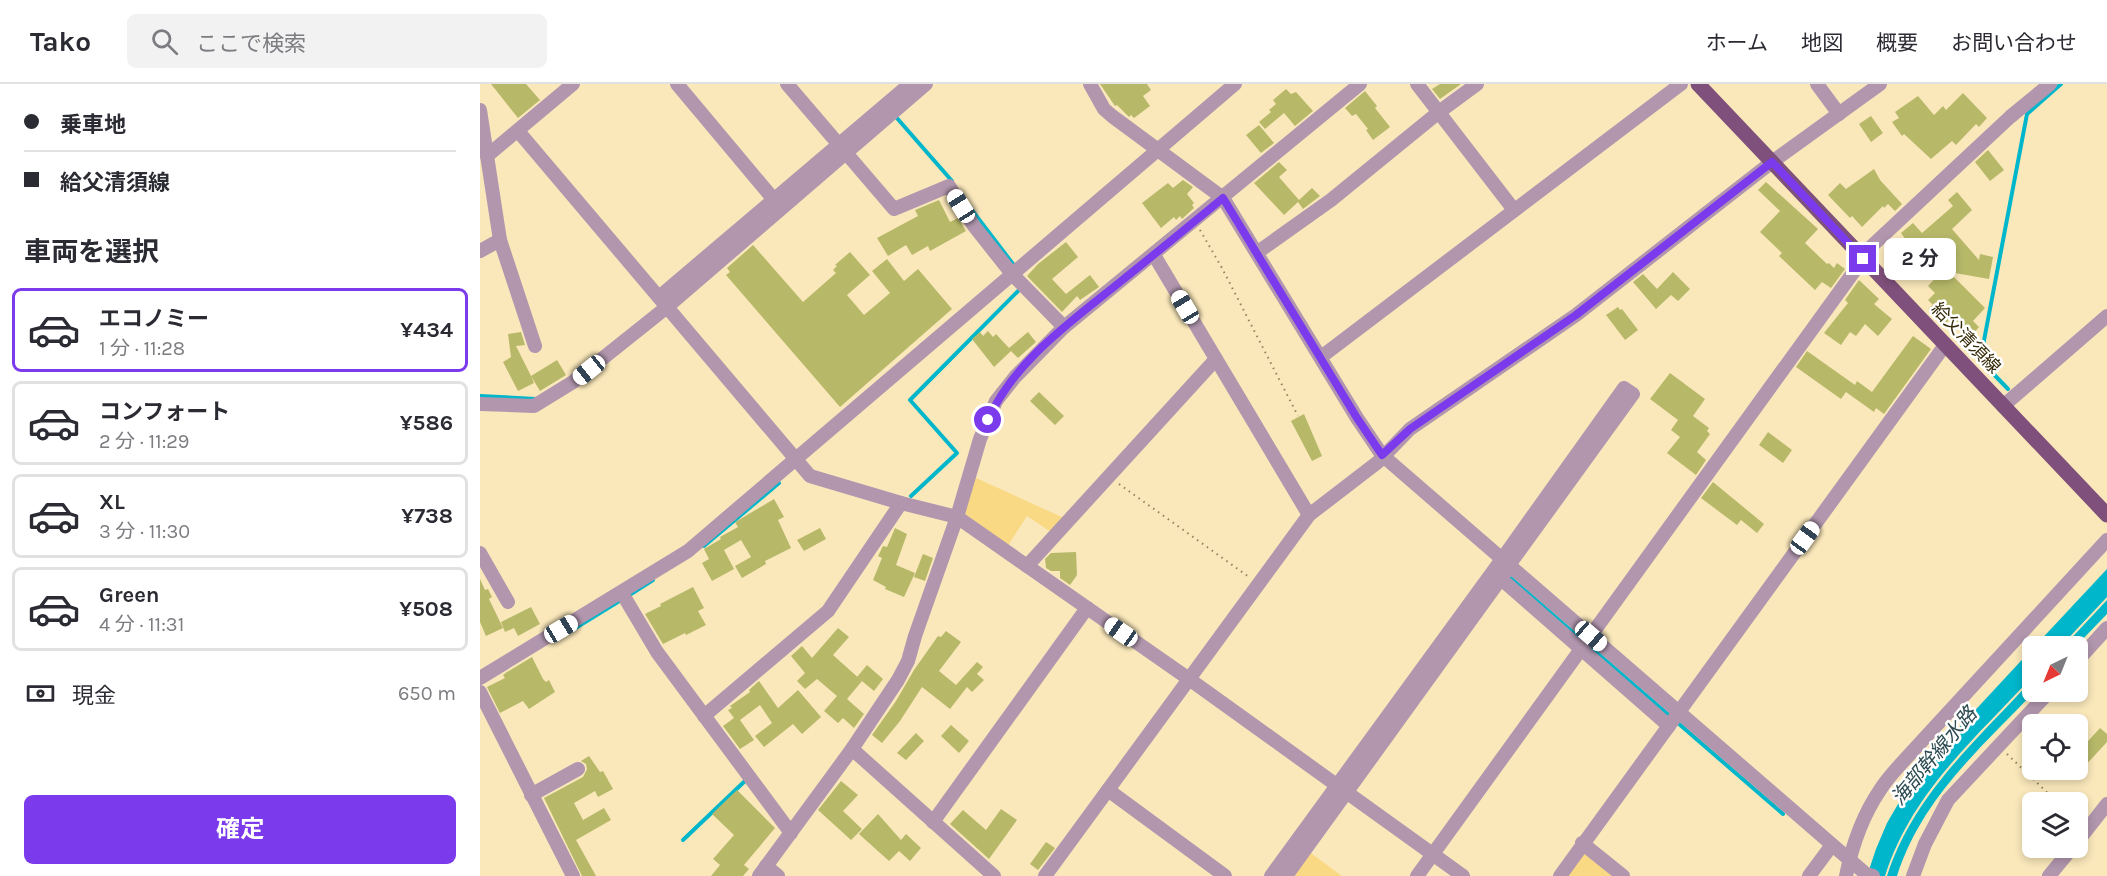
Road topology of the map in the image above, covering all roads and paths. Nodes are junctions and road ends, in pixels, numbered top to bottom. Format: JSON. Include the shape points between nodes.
{"nodes":[{"id":1,"x":573,"y":84,"type":"edge"},
{"id":2,"x":677,"y":84,"type":"edge"},
{"id":3,"x":787,"y":84,"type":"edge"},
{"id":4,"x":910,"y":84,"type":"edge"},
{"id":5,"x":926,"y":84,"type":"edge"},
{"id":6,"x":1090,"y":84,"type":"edge"},
{"id":7,"x":1235,"y":84,"type":"edge"},
{"id":8,"x":1360,"y":84,"type":"edge"},
{"id":9,"x":1417,"y":84,"type":"edge"},
{"id":10,"x":1477,"y":84,"type":"edge"},
{"id":11,"x":1681,"y":84,"type":"edge"},
{"id":12,"x":1698,"y":84,"type":"edge"},
{"id":13,"x":1817,"y":84,"type":"edge"},
{"id":14,"x":1880,"y":84,"type":"edge"},
{"id":15,"x":2050,"y":84,"type":"edge"},
{"id":16,"x":480,"y":110,"type":"edge"},
{"id":17,"x":1439,"y":112,"type":"junction"},
{"id":18,"x":1839,"y":114,"type":"junction"},
{"id":19,"x":518,"y":131,"type":"junction"},
{"id":20,"x":842,"y":149,"type":"junction"},
{"id":21,"x":1157,"y":151,"type":"junction"},
{"id":22,"x":487,"y":156,"type":"junction"},
{"id":23,"x":1772,"y":162,"type":"junction"},
{"id":24,"x":1223,"y":198,"type":"junction"},
{"id":25,"x":487,"y":199,"type":"edge"},
{"id":26,"x":778,"y":204,"type":"junction"},
{"id":27,"x":1514,"y":210,"type":"junction"},
{"id":28,"x":1195,"y":221,"type":"junction"},
{"id":29,"x":500,"y":240,"type":"junction"},
{"id":30,"x":480,"y":251,"type":"edge"},
{"id":31,"x":1258,"y":252,"type":"junction"},
{"id":32,"x":1154,"y":255,"type":"junction"},
{"id":33,"x":1862,"y":257,"type":"junction"},
{"id":34,"x":1012,"y":274,"type":"junction"},
{"id":35,"x":663,"y":302,"type":"junction"},
{"id":36,"x":2107,"y":316,"type":"edge"},
{"id":37,"x":1064,"y":327,"type":"junction"},
{"id":38,"x":1945,"y":345,"type":"junction"},
{"id":39,"x":535,"y":346,"type":"dead end"},
{"id":40,"x":1321,"y":357,"type":"junction"},
{"id":41,"x":1216,"y":359,"type":"junction"},
{"id":42,"x":480,"y":404,"type":"edge"},
{"id":43,"x":2003,"y":406,"type":"junction"},
{"id":44,"x":1298,"y":416,"type":"dead end"},
{"id":45,"x":1382,"y":455,"type":"junction"},
{"id":46,"x":796,"y":459,"type":"junction"},
{"id":47,"x":1108,"y":476,"type":"junction"},
{"id":48,"x":901,"y":503,"type":"junction"},
{"id":49,"x":1309,"y":515,"type":"junction"},
{"id":50,"x":2107,"y":515,"type":"edge"},
{"id":51,"x":957,"y":517,"type":"junction"},
{"id":52,"x":2107,"y":540,"type":"edge"},
{"id":53,"x":480,"y":553,"type":"edge"},
{"id":54,"x":1027,"y":566,"type":"junction"},
{"id":55,"x":1505,"y":569,"type":"junction"},
{"id":56,"x":1258,"y":584,"type":"junction"},
{"id":57,"x":622,"y":592,"type":"junction"},
{"id":58,"x":508,"y":603,"type":"dead end"},
{"id":59,"x":1087,"y":608,"type":"junction"},
{"id":60,"x":2107,"y":628,"type":"edge"},
{"id":61,"x":1586,"y":642,"type":"junction"},
{"id":62,"x":2088,"y":649,"type":"edge"},
{"id":63,"x":480,"y":678,"type":"edge"},
{"id":64,"x":1189,"y":679,"type":"junction"},
{"id":65,"x":480,"y":692,"type":"edge"},
{"id":66,"x":2040,"y":702,"type":"edge"},
{"id":67,"x":704,"y":716,"type":"junction"},
{"id":68,"x":1674,"y":719,"type":"junction"},
{"id":69,"x":1999,"y":746,"type":"junction"},
{"id":70,"x":852,"y":749,"type":"junction"},
{"id":71,"x":578,"y":769,"type":"dead end"},
{"id":72,"x":1342,"y":789,"type":"junction"},
{"id":73,"x":1108,"y":790,"type":"junction"},
{"id":74,"x":2046,"y":792,"type":"edge"},
{"id":75,"x":531,"y":795,"type":"junction"},
{"id":76,"x":2107,"y":804,"type":"edge"},
{"id":77,"x":933,"y":822,"type":"junction"},
{"id":78,"x":2088,"y":828,"type":"edge"},
{"id":79,"x":791,"y":832,"type":"junction"},
{"id":80,"x":1582,"y":843,"type":"junction"},
{"id":81,"x":1832,"y":845,"type":"junction"},
{"id":82,"x":1433,"y":854,"type":"junction"},
{"id":83,"x":2064,"y":858,"type":"edge"},
{"id":84,"x":1849,"y":860,"type":"junction"},
{"id":85,"x":763,"y":871,"type":"edge"},
{"id":86,"x":1870,"y":875,"type":"edge"},
{"id":87,"x":573,"y":876,"type":"edge"},
{"id":88,"x":778,"y":876,"type":"edge"},
{"id":89,"x":993,"y":876,"type":"edge"},
{"id":90,"x":1045,"y":876,"type":"edge"},
{"id":91,"x":1225,"y":876,"type":"edge"},
{"id":92,"x":1271,"y":876,"type":"edge"},
{"id":93,"x":1286,"y":876,"type":"edge"},
{"id":94,"x":1418,"y":876,"type":"edge"},
{"id":95,"x":1463,"y":876,"type":"edge"},
{"id":96,"x":1560,"y":876,"type":"edge"},
{"id":97,"x":1623,"y":876,"type":"edge"},
{"id":98,"x":1809,"y":876,"type":"edge"},
{"id":99,"x":1846,"y":876,"type":"edge"},
{"id":100,"x":1913,"y":876,"type":"edge"},
{"id":101,"x":2049,"y":876,"type":"edge"}],
"edges":[{"from":1,"to":19,"type":"street"},
{"from":2,"to":26,"type":"street"},
{"from":3,"to":20,"type":"street"},
{"from":4,"to":20,"type":"street"},
{"from":5,"to":20,"type":"street"},
{"from":6,"to":21,"type":"street","via":[[1104,109]]},
{"from":7,"to":21,"type":"street"},
{"from":8,"to":24,"type":"street"},
{"from":9,"to":17,"type":"street"},
{"from":10,"to":17,"type":"street"},
{"from":11,"to":27,"type":"street"},
{"from":12,"to":23,"type":"main road","name":"給父清須線"},
{"from":13,"to":18,"type":"street"},
{"from":14,"to":18,"type":"street"},
{"from":15,"to":33,"type":"street"},
{"from":16,"to":22,"type":"street"},
{"from":17,"to":27,"type":"street"},
{"from":17,"to":31,"type":"street","via":[[1331,200]]},
{"from":18,"to":23,"type":"street"},
{"from":19,"to":22,"type":"street"},
{"from":19,"to":35,"type":"street"},
{"from":20,"to":26,"type":"street"},
{"from":20,"to":34,"type":"street","via":[[894,209],[949,186]]},
{"from":21,"to":24,"type":"street"},
{"from":21,"to":34,"type":"street"},
{"from":22,"to":25,"type":"street"},
{"from":23,"to":33,"type":"main road","name":"給父清須線"},
{"from":23,"to":45,"type":"street","via":[[1576,315],[1410,429]]},
{"from":24,"to":28,"type":"street"},
{"from":24,"to":31,"type":"street"},
{"from":25,"to":29,"type":"street"},
{"from":26,"to":35,"type":"street"},
{"from":27,"to":40,"type":"street"},
{"from":28,"to":32,"type":"street"},
{"from":28,"to":44,"type":"path"},
{"from":29,"to":30,"type":"street"},
{"from":29,"to":39,"type":"street"},
{"from":31,"to":40,"type":"street"},
{"from":32,"to":37,"type":"street"},
{"from":32,"to":41,"type":"street"},
{"from":33,"to":38,"type":"main road","name":"給父清須線"},
{"from":33,"to":61,"type":"street"},
{"from":34,"to":37,"type":"street"},
{"from":34,"to":46,"type":"street"},
{"from":35,"to":42,"type":"street","via":[[573,382],[534,406]]},
{"from":35,"to":46,"type":"street"},
{"from":36,"to":43,"type":"street"},
{"from":37,"to":51,"type":"street","via":[[996,401],[980,439]]},
{"from":38,"to":43,"type":"main road","name":"給父清須線"},
{"from":38,"to":68,"type":"street"},
{"from":40,"to":45,"type":"street"},
{"from":41,"to":47,"type":"street"},
{"from":41,"to":49,"type":"street"},
{"from":43,"to":50,"type":"main road","name":"給父清須線"},
{"from":45,"to":49,"type":"street"},
{"from":45,"to":55,"type":"street"},
{"from":46,"to":48,"type":"street","via":[[810,476]]},
{"from":46,"to":57,"type":"street","via":[[688,551]]},
{"from":47,"to":54,"type":"street"},
{"from":47,"to":56,"type":"path"},
{"from":48,"to":51,"type":"street"},
{"from":48,"to":67,"type":"street","via":[[828,611]]},
{"from":49,"to":56,"type":"street"},
{"from":51,"to":54,"type":"street"},
{"from":51,"to":70,"type":"street","via":[[908,662]]},
{"from":52,"to":84,"type":"street","via":[[1880,789]]},
{"from":53,"to":58,"type":"street"},
{"from":54,"to":59,"type":"street"},
{"from":55,"to":55,"type":"street","via":[[1624,388],[1633,394]]},
{"from":55,"to":61,"type":"street"},
{"from":55,"to":72,"type":"street"},
{"from":55,"to":72,"type":"street"},
{"from":56,"to":64,"type":"street"},
{"from":57,"to":63,"type":"street"},
{"from":57,"to":67,"type":"street","via":[[657,652]]},
{"from":59,"to":64,"type":"street"},
{"from":59,"to":77,"type":"street"},
{"from":60,"to":62,"type":"street"},
{"from":61,"to":68,"type":"street"},
{"from":61,"to":82,"type":"street"},
{"from":64,"to":72,"type":"street"},
{"from":64,"to":73,"type":"street"},
{"from":65,"to":75,"type":"street"},
{"from":66,"to":69,"type":"street"},
{"from":67,"to":79,"type":"street"},
{"from":68,"to":80,"type":"street"},
{"from":68,"to":81,"type":"street"},
{"from":69,"to":74,"type":"path"},
{"from":69,"to":100,"type":"street","via":[[1948,800]]},
{"from":70,"to":77,"type":"street"},
{"from":70,"to":79,"type":"street"},
{"from":71,"to":75,"type":"street"},
{"from":72,"to":82,"type":"street"},
{"from":72,"to":92,"type":"street"},
{"from":72,"to":93,"type":"street"},
{"from":73,"to":90,"type":"street"},
{"from":73,"to":91,"type":"street"},
{"from":75,"to":87,"type":"street"},
{"from":76,"to":78,"type":"street"},
{"from":77,"to":89,"type":"street"},
{"from":79,"to":85,"type":"street"},
{"from":80,"to":96,"type":"street"},
{"from":80,"to":97,"type":"street"},
{"from":81,"to":84,"type":"street"},
{"from":81,"to":98,"type":"street"},
{"from":82,"to":94,"type":"street"},
{"from":82,"to":95,"type":"street"},
{"from":83,"to":101,"type":"street"},
{"from":84,"to":86,"type":"street"},
{"from":84,"to":99,"type":"street"},
{"from":85,"to":88,"type":"street"}]}
